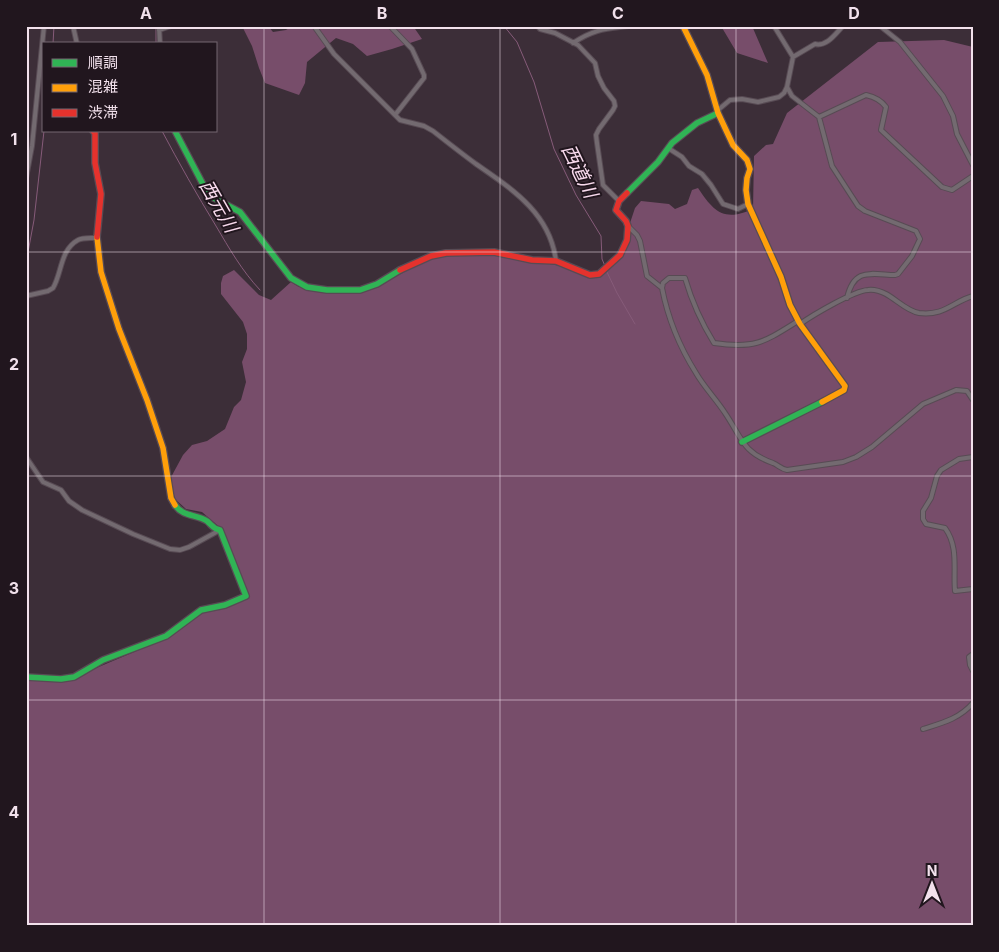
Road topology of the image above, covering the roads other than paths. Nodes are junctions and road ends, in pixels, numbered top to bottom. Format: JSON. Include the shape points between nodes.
{"nodes":[{"id":1,"x":44,"y":26,"type":"edge"},
{"id":2,"x":73,"y":26,"type":"edge"},
{"id":3,"x":171,"y":26,"type":"edge"},
{"id":4,"x":314,"y":26,"type":"edge"},
{"id":5,"x":390,"y":26,"type":"edge"},
{"id":6,"x":538,"y":26,"type":"edge"},
{"id":7,"x":629,"y":26,"type":"edge"},
{"id":8,"x":683,"y":26,"type":"edge"},
{"id":9,"x":774,"y":26,"type":"edge"},
{"id":10,"x":843,"y":26,"type":"edge"},
{"id":11,"x":880,"y":26,"type":"edge"},
{"id":12,"x":159,"y":28,"type":"edge"},
{"id":13,"x":42,"y":42,"type":"edge"},
{"id":14,"x":77,"y":42,"type":"edge"},
{"id":15,"x":160,"y":42,"type":"edge"},
{"id":16,"x":573,"y":43,"type":"junction"},
{"id":17,"x":42,"y":46,"type":"edge"},
{"id":18,"x":793,"y":57,"type":"junction"},
{"id":19,"x":787,"y":87,"type":"junction"},
{"id":20,"x":718,"y":112,"type":"junction"},
{"id":21,"x":395,"y":115,"type":"junction"},
{"id":22,"x":819,"y":117,"type":"junction"},
{"id":23,"x":94,"y":132,"type":"edge"},
{"id":24,"x":176,"y":132,"type":"edge"},
{"id":25,"x":667,"y":148,"type":"junction"},
{"id":26,"x":973,"y":164,"type":"edge"},
{"id":27,"x":973,"y":176,"type":"edge"},
{"id":28,"x":26,"y":178,"type":"edge"},
{"id":29,"x":620,"y":201,"type":"junction"},
{"id":30,"x":748,"y":204,"type":"junction"},
{"id":31,"x":628,"y":226,"type":"junction"},
{"id":32,"x":97,"y":238,"type":"junction"},
{"id":33,"x":556,"y":261,"type":"junction"},
{"id":34,"x":662,"y":288,"type":"junction"},
{"id":35,"x":26,"y":296,"type":"edge"},
{"id":36,"x":973,"y":296,"type":"edge"},
{"id":37,"x":847,"y":298,"type":"junction"},
{"id":38,"x":799,"y":322,"type":"junction"},
{"id":39,"x":973,"y":400,"type":"edge"},
{"id":40,"x":742,"y":442,"type":"junction"},
{"id":41,"x":26,"y":457,"type":"edge"},
{"id":42,"x":973,"y":457,"type":"edge"},
{"id":43,"x":220,"y":530,"type":"junction"},
{"id":44,"x":973,"y":589,"type":"edge"},
{"id":45,"x":973,"y":654,"type":"edge"},
{"id":46,"x":973,"y":671,"type":"edge"},
{"id":47,"x":26,"y":677,"type":"edge"},
{"id":48,"x":973,"y":703,"type":"edge"},
{"id":49,"x":923,"y":729,"type":"dead end"}],
"edges":[{"from":1,"to":13,"type":"street"},
{"from":2,"to":14,"type":"street"},
{"from":3,"to":12,"type":"street"},
{"from":4,"to":21,"type":"street","via":[[334,54]]},
{"from":5,"to":21,"type":"street","via":[[412,49],[424,75]]},
{"from":6,"to":16,"type":"street"},
{"from":7,"to":16,"type":"street","via":[[603,28]]},
{"from":8,"to":20,"type":"street","via":[[708,75]]},
{"from":9,"to":18,"type":"street"},
{"from":10,"to":18,"type":"street","via":[[820,46],[815,44]]},
{"from":11,"to":26,"type":"street","via":[[900,42],[943,96],[957,134]]},
{"from":12,"to":15,"type":"street"},
{"from":16,"to":29,"type":"street","via":[[595,63],[598,76],[614,101],[613,110],[596,135],[603,184]]},
{"from":17,"to":28,"type":"street"},
{"from":18,"to":19,"type":"street"},
{"from":19,"to":20,"type":"street","via":[[779,97],[758,102],[730,100]]},
{"from":19,"to":22,"type":"street","via":[[792,96]]},
{"from":20,"to":25,"type":"street","via":[[697,123]]},
{"from":20,"to":30,"type":"street","via":[[733,144],[747,160],[750,169],[746,190]]},
{"from":21,"to":33,"type":"street","via":[[400,120],[433,131],[530,206],[543,224]]},
{"from":22,"to":27,"type":"street","via":[[866,95],[872,96],[882,101],[886,108],[881,130],[942,186],[952,190]]},
{"from":22,"to":37,"type":"street","via":[[832,166],[858,206],[916,231],[920,240],[898,274],[859,276],[850,286]]},
{"from":23,"to":32,"type":"street","via":[[101,194]]},
{"from":24,"to":33,"type":"street","via":[[207,192],[240,212],[291,278],[307,287],[360,290],[407,266],[446,253],[494,252]]},
{"from":25,"to":29,"type":"street","via":[[658,162]]},
{"from":25,"to":30,"type":"street","via":[[702,174],[723,204],[738,209]]},
{"from":29,"to":31,"type":"street","via":[[616,210]]},
{"from":30,"to":38,"type":"street"},
{"from":31,"to":33,"type":"street","via":[[625,248],[602,273],[590,275]]},
{"from":31,"to":34,"type":"street","via":[[638,235],[647,276]]},
{"from":32,"to":35,"type":"street","via":[[79,239],[72,245],[66,252],[53,288]]},
{"from":32,"to":43,"type":"street","via":[[101,272],[162,448],[174,506],[182,513]]},
{"from":34,"to":38,"type":"street","via":[[669,278],[685,278],[699,317],[714,343],[751,345]]},
{"from":34,"to":40,"type":"street","via":[[674,334]]},
{"from":36,"to":37,"type":"street","via":[[936,312],[908,309],[878,290],[866,290]]},
{"from":37,"to":38,"type":"street"},
{"from":38,"to":40,"type":"street","via":[[844,382],[845,389]]},
{"from":39,"to":40,"type":"street","via":[[967,391],[960,389],[923,404],[872,447],[842,462],[786,470],[756,455]]},
{"from":41,"to":43,"type":"street","via":[[43,482],[61,490],[82,510],[170,549],[185,549]]},
{"from":42,"to":44,"type":"street","via":[[959,459],[941,470],[922,516],[928,525],[945,528],[951,539],[955,591]]},
{"from":43,"to":47,"type":"street","via":[[246,593],[244,598],[201,610],[166,636],[103,660],[74,677]]},
{"from":45,"to":46,"type":"street","via":[[969,661]]},
{"from":48,"to":49,"type":"street","via":[[960,716]]}]}
